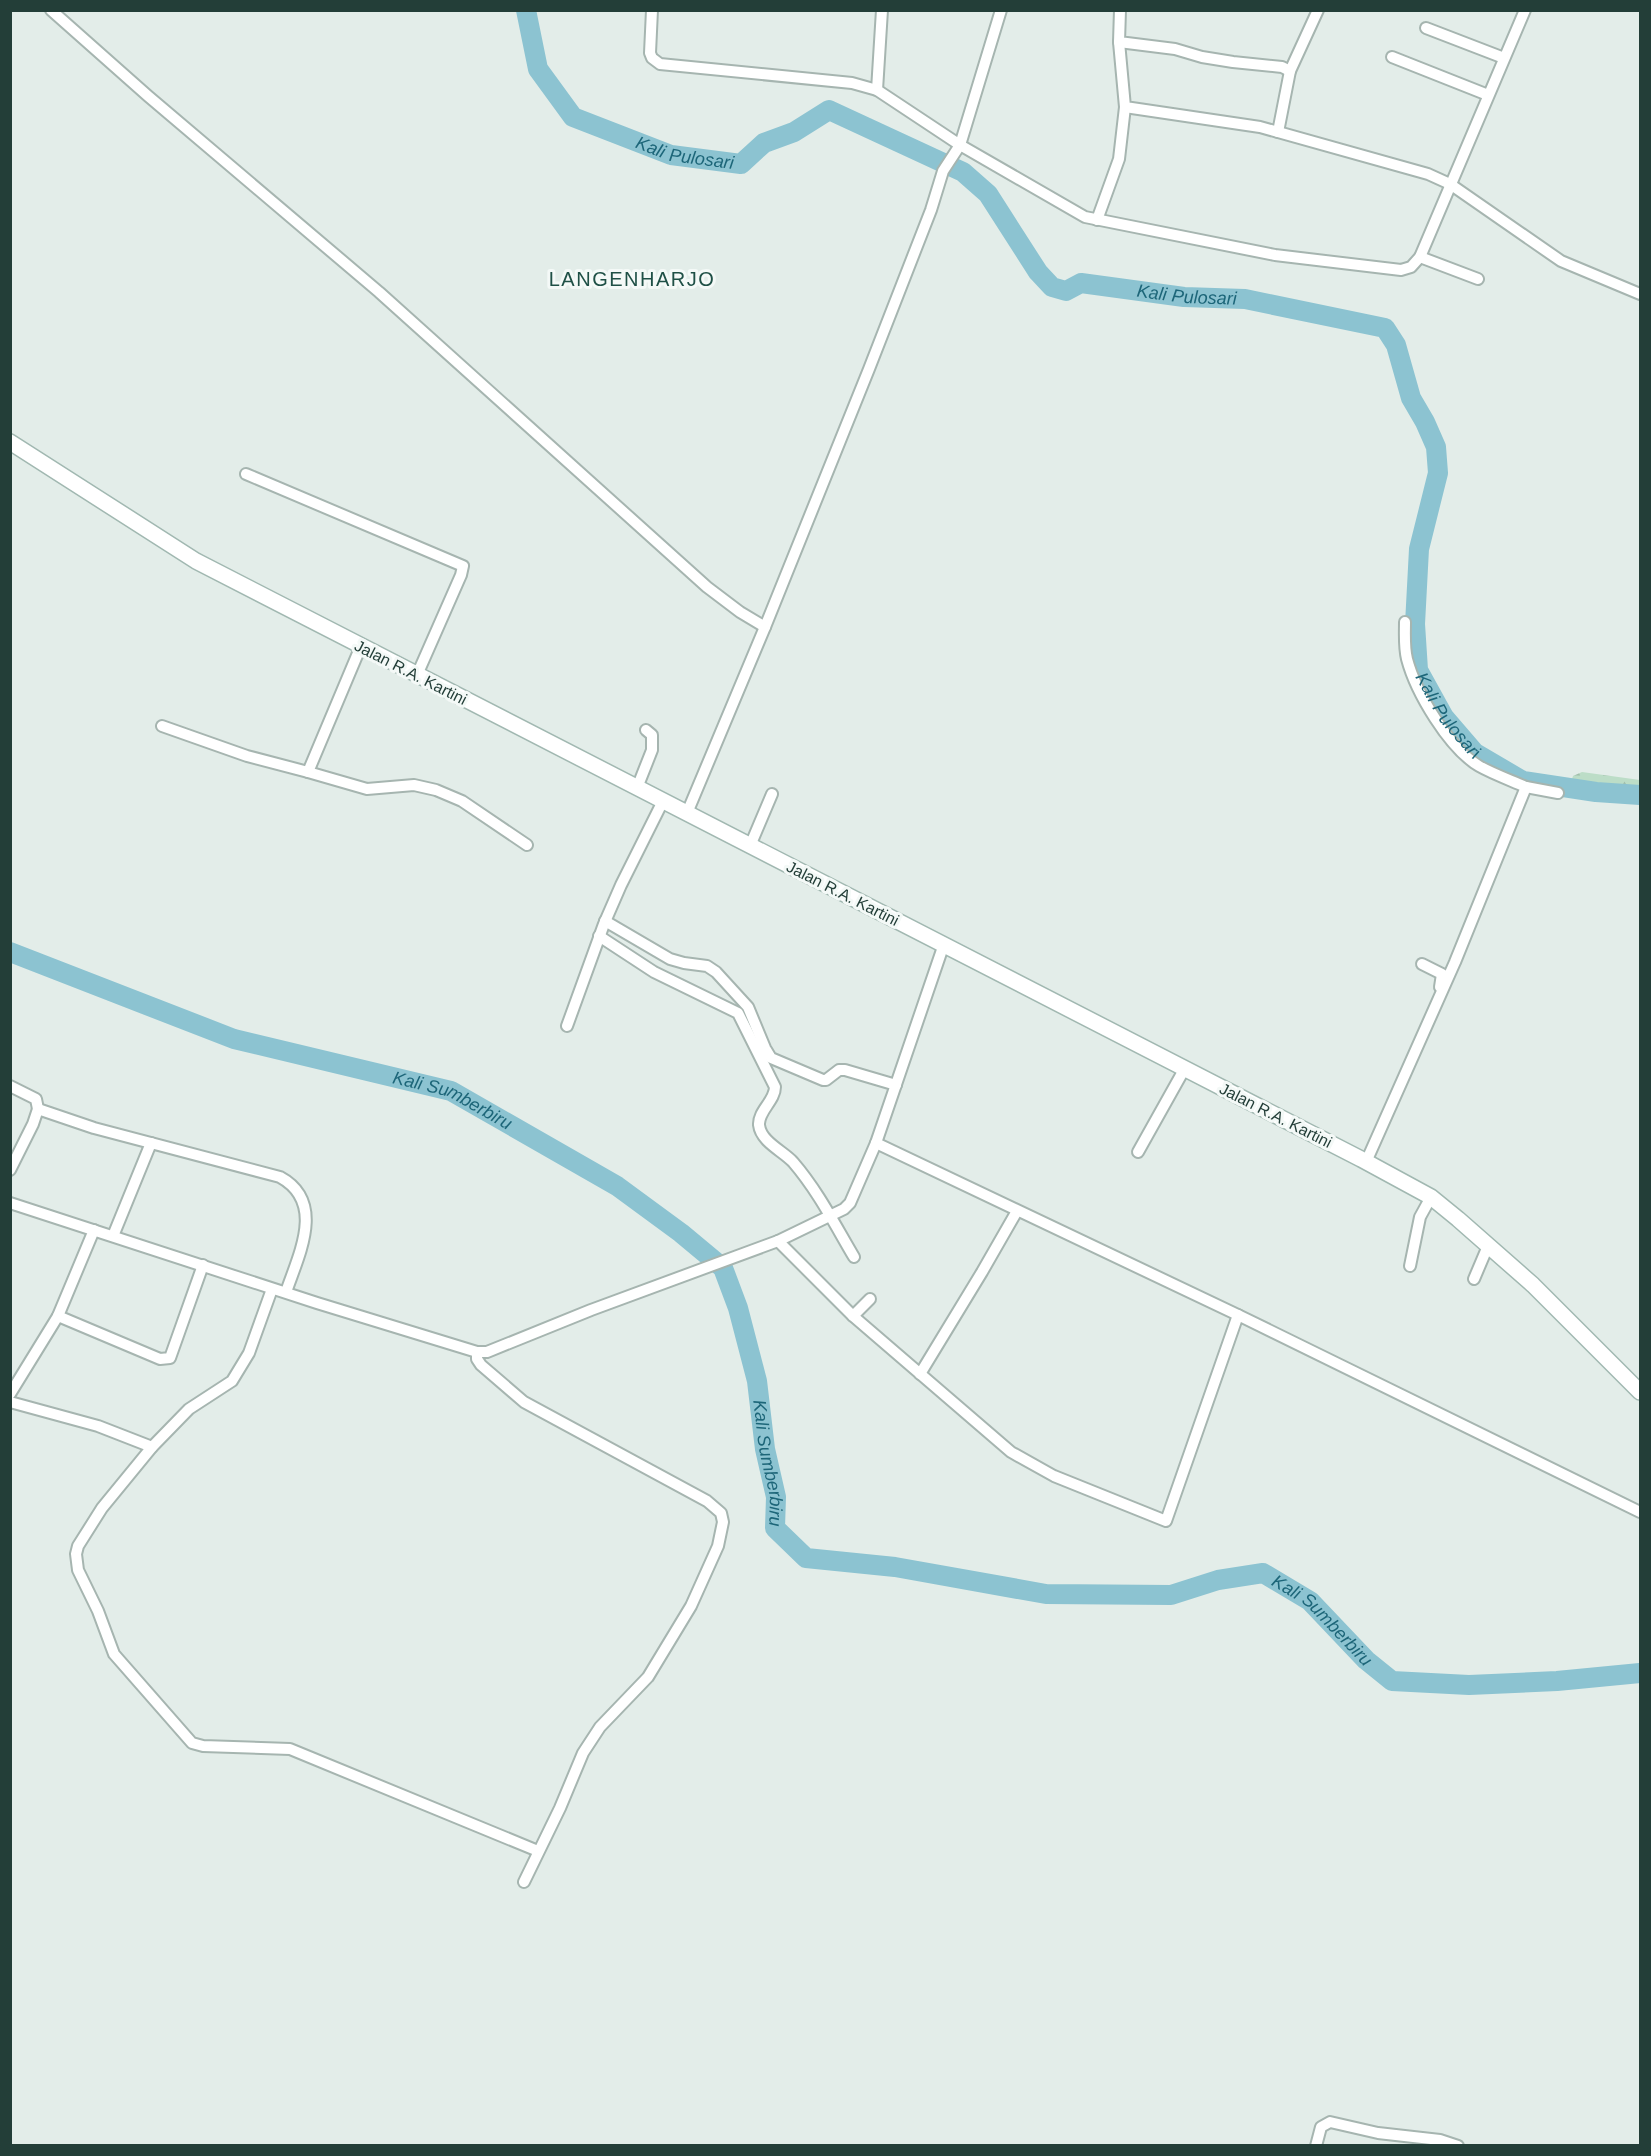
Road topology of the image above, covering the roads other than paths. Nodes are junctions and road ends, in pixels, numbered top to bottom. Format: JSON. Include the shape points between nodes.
{"nodes":[{"id":1,"x":51,"y":10,"type":"edge"},
{"id":2,"x":652,"y":10,"type":"edge"},
{"id":3,"x":882,"y":10,"type":"edge"},
{"id":4,"x":1001,"y":10,"type":"edge"},
{"id":5,"x":1120,"y":10,"type":"edge"},
{"id":6,"x":1318,"y":10,"type":"edge"},
{"id":7,"x":1525,"y":10,"type":"edge"},
{"id":8,"x":1426,"y":28,"type":"dead end"},
{"id":9,"x":1119,"y":42,"type":"junction"},
{"id":10,"x":1392,"y":57,"type":"dead end"},
{"id":11,"x":1504,"y":58,"type":"junction"},
{"id":12,"x":1290,"y":71,"type":"junction"},
{"id":13,"x":877,"y":90,"type":"junction"},
{"id":14,"x":1488,"y":95,"type":"junction"},
{"id":15,"x":1125,"y":107,"type":"junction"},
{"id":16,"x":1278,"y":132,"type":"junction"},
{"id":17,"x":960,"y":145,"type":"junction"},
{"id":18,"x":1450,"y":184,"type":"junction"},
{"id":19,"x":1097,"y":220,"type":"junction"},
{"id":20,"x":1420,"y":257,"type":"junction"},
{"id":21,"x":1478,"y":279,"type":"dead end"},
{"id":22,"x":1641,"y":294,"type":"edge"},
{"id":23,"x":10,"y":442,"type":"edge"},
{"id":24,"x":246,"y":474,"type":"dead end"},
{"id":25,"x":1405,"y":622,"type":"dead end"},
{"id":26,"x":765,"y":627,"type":"junction"},
{"id":27,"x":360,"y":646,"type":"junction"},
{"id":28,"x":417,"y":675,"type":"junction"},
{"id":29,"x":162,"y":726,"type":"dead end"},
{"id":30,"x":646,"y":730,"type":"dead end"},
{"id":31,"x":308,"y":772,"type":"junction"},
{"id":32,"x":1526,"y":787,"type":"junction"},
{"id":33,"x":637,"y":788,"type":"junction"},
{"id":34,"x":1558,"y":793,"type":"dead end"},
{"id":35,"x":772,"y":794,"type":"dead end"},
{"id":36,"x":663,"y":801,"type":"junction"},
{"id":37,"x":687,"y":813,"type":"junction"},
{"id":38,"x":527,"y":845,"type":"dead end"},
{"id":39,"x":750,"y":846,"type":"junction"},
{"id":40,"x":602,"y":928,"type":"junction"},
{"id":41,"x":944,"y":944,"type":"junction"},
{"id":42,"x":1422,"y":963,"type":"dead end"},
{"id":43,"x":748,"y":1007,"type":"junction"},
{"id":44,"x":738,"y":1013,"type":"junction"},
{"id":45,"x":567,"y":1026,"type":"dead end"},
{"id":46,"x":1185,"y":1068,"type":"junction"},
{"id":47,"x":896,"y":1085,"type":"junction"},
{"id":48,"x":10,"y":1086,"type":"edge"},
{"id":49,"x":38,"y":1109,"type":"junction"},
{"id":50,"x":151,"y":1143,"type":"junction"},
{"id":51,"x":876,"y":1143,"type":"junction"},
{"id":52,"x":1138,"y":1152,"type":"dead end"},
{"id":53,"x":1364,"y":1161,"type":"junction"},
{"id":54,"x":10,"y":1170,"type":"edge"},
{"id":55,"x":1431,"y":1197,"type":"junction"},
{"id":56,"x":10,"y":1203,"type":"edge"},
{"id":57,"x":1017,"y":1211,"type":"junction"},
{"id":58,"x":834,"y":1216,"type":"junction"},
{"id":59,"x":94,"y":1230,"type":"junction"},
{"id":60,"x":113,"y":1236,"type":"junction"},
{"id":61,"x":778,"y":1241,"type":"junction"},
{"id":62,"x":1488,"y":1246,"type":"junction"},
{"id":63,"x":854,"y":1257,"type":"dead end"},
{"id":64,"x":203,"y":1265,"type":"junction"},
{"id":65,"x":1410,"y":1266,"type":"dead end"},
{"id":66,"x":1474,"y":1279,"type":"dead end"},
{"id":67,"x":272,"y":1289,"type":"junction"},
{"id":68,"x":286,"y":1292,"type":"junction"},
{"id":69,"x":870,"y":1299,"type":"dead end"},
{"id":70,"x":855,"y":1314,"type":"junction"},
{"id":71,"x":1238,"y":1315,"type":"junction"},
{"id":72,"x":58,"y":1316,"type":"junction"},
{"id":73,"x":477,"y":1352,"type":"junction"},
{"id":74,"x":920,"y":1374,"type":"junction"},
{"id":75,"x":1641,"y":1392,"type":"edge"},
{"id":76,"x":10,"y":1394,"type":"edge"},
{"id":77,"x":10,"y":1402,"type":"edge"},
{"id":78,"x":152,"y":1447,"type":"junction"},
{"id":79,"x":1641,"y":1512,"type":"edge"},
{"id":80,"x":536,"y":1850,"type":"junction"},
{"id":81,"x":524,"y":1882,"type":"dead end"},
{"id":82,"x":1316,"y":2145,"type":"edge"},
{"id":83,"x":1458,"y":2145,"type":"edge"}],
"edges":[{"from":1,"to":26,"type":"street","via":[[378,292],[707,586]]},
{"from":2,"to":13,"type":"street","via":[[650,52],[660,64],[852,82]]},
{"from":3,"to":13,"type":"street"},
{"from":4,"to":17,"type":"street"},
{"from":5,"to":9,"type":"street"},
{"from":6,"to":12,"type":"street"},
{"from":7,"to":11,"type":"street"},
{"from":8,"to":11,"type":"street"},
{"from":9,"to":12,"type":"street"},
{"from":9,"to":15,"type":"street"},
{"from":10,"to":14,"type":"street"},
{"from":11,"to":14,"type":"street"},
{"from":12,"to":16,"type":"street"},
{"from":13,"to":17,"type":"street"},
{"from":14,"to":18,"type":"street"},
{"from":15,"to":16,"type":"street"},
{"from":15,"to":19,"type":"street","via":[[1119,159]]},
{"from":16,"to":18,"type":"street","via":[[1428,174]]},
{"from":17,"to":19,"type":"street","via":[[1076,212]]},
{"from":17,"to":26,"type":"street","via":[[949,158]]},
{"from":18,"to":20,"type":"street"},
{"from":18,"to":22,"type":"street","via":[[1561,261]]},
{"from":19,"to":20,"type":"street","via":[[1275,255],[1401,270],[1411,267]]},
{"from":20,"to":21,"type":"street"},
{"from":23,"to":27,"type":"main road","name":"Jalan R.A. Kartini","via":[[196,561]]},
{"from":24,"to":28,"type":"street","via":[[463,566]]},
{"from":25,"to":32,"type":"street","via":[[1407,660],[1444,731],[1478,765]]},
{"from":26,"to":37,"type":"street"},
{"from":27,"to":28,"type":"main road","name":"Jalan R.A. Kartini"},
{"from":27,"to":31,"type":"street"},
{"from":28,"to":33,"type":"main road","name":"Jalan R.A. Kartini"},
{"from":29,"to":31,"type":"street","via":[[247,756]]},
{"from":30,"to":33,"type":"street","via":[[652,735],[652,750]]},
{"from":31,"to":38,"type":"street","via":[[367,789],[414,785],[436,790],[462,801]]},
{"from":32,"to":34,"type":"street"},
{"from":32,"to":53,"type":"street","via":[[1455,962]]},
{"from":33,"to":36,"type":"main road","name":"Jalan R.A. Kartini"},
{"from":35,"to":39,"type":"street"},
{"from":36,"to":37,"type":"main road","name":"Jalan R.A. Kartini"},
{"from":36,"to":40,"type":"street"},
{"from":37,"to":39,"type":"main road","name":"Jalan R.A. Kartini"},
{"from":39,"to":41,"type":"main road","name":"Jalan R.A. Kartini"},
{"from":40,"to":43,"type":"street","via":[[670,959],[708,966]]},
{"from":40,"to":44,"type":"street","via":[[654,972]]},
{"from":40,"to":45,"type":"street"},
{"from":41,"to":46,"type":"main road","name":"Jalan R.A. Kartini"},
{"from":41,"to":47,"type":"street"},
{"from":42,"to":53,"type":"street","via":[[1442,974],[1443,980]]},
{"from":43,"to":44,"type":"street"},
{"from":43,"to":47,"type":"street","via":[[771,1058],[823,1080],[844,1070]]},
{"from":44,"to":58,"type":"street","via":[[775,1087],[759,1120],[762,1135],[791,1160]]},
{"from":46,"to":52,"type":"street"},
{"from":46,"to":53,"type":"main road","name":"Jalan R.A. Kartini"},
{"from":47,"to":51,"type":"street"},
{"from":48,"to":49,"type":"street","via":[[36,1099]]},
{"from":49,"to":50,"type":"street"},
{"from":49,"to":54,"type":"street"},
{"from":50,"to":60,"type":"street"},
{"from":50,"to":68,"type":"street","via":[[280,1177],[294,1187],[302,1197],[307,1219]]},
{"from":51,"to":57,"type":"street"},
{"from":51,"to":58,"type":"street","via":[[850,1203]]},
{"from":53,"to":55,"type":"main road","name":"Jalan R.A. Kartini"},
{"from":55,"to":62,"type":"main road","name":"Jalan R.A. Kartini"},
{"from":55,"to":65,"type":"street","via":[[1420,1217]]},
{"from":56,"to":59,"type":"street"},
{"from":57,"to":71,"type":"street"},
{"from":57,"to":74,"type":"street"},
{"from":58,"to":61,"type":"street"},
{"from":58,"to":63,"type":"street"},
{"from":59,"to":60,"type":"street"},
{"from":59,"to":72,"type":"street"},
{"from":60,"to":64,"type":"street"},
{"from":61,"to":70,"type":"street"},
{"from":61,"to":73,"type":"street","via":[[487,1352]]},
{"from":62,"to":66,"type":"street"},
{"from":62,"to":75,"type":"main road","name":"Jalan R.A. Kartini"},
{"from":64,"to":67,"type":"street"},
{"from":64,"to":72,"type":"street","via":[[170,1358],[160,1359]]},
{"from":67,"to":68,"type":"street"},
{"from":67,"to":78,"type":"street","via":[[249,1353],[232,1381],[189,1409]]},
{"from":68,"to":73,"type":"street"},
{"from":69,"to":70,"type":"street"},
{"from":70,"to":74,"type":"street"},
{"from":71,"to":74,"type":"street","via":[[1166,1521],[1030,1465]]},
{"from":71,"to":79,"type":"street"},
{"from":72,"to":76,"type":"street"},
{"from":73,"to":80,"type":"street","via":[[481,1365],[524,1402],[708,1501],[721,1513],[723,1521],[718,1546],[691,1606],[648,1677],[600,1727],[583,1753],[560,1808]]},
{"from":77,"to":78,"type":"street","via":[[98,1426]]},
{"from":78,"to":80,"type":"street","via":[[102,1508],[78,1546],[75,1558],[117,1658],[188,1740],[203,1746],[290,1749]]},
{"from":80,"to":81,"type":"street"},
{"from":82,"to":83,"type":"street","via":[[1321,2127],[1330,2122]]}]}
